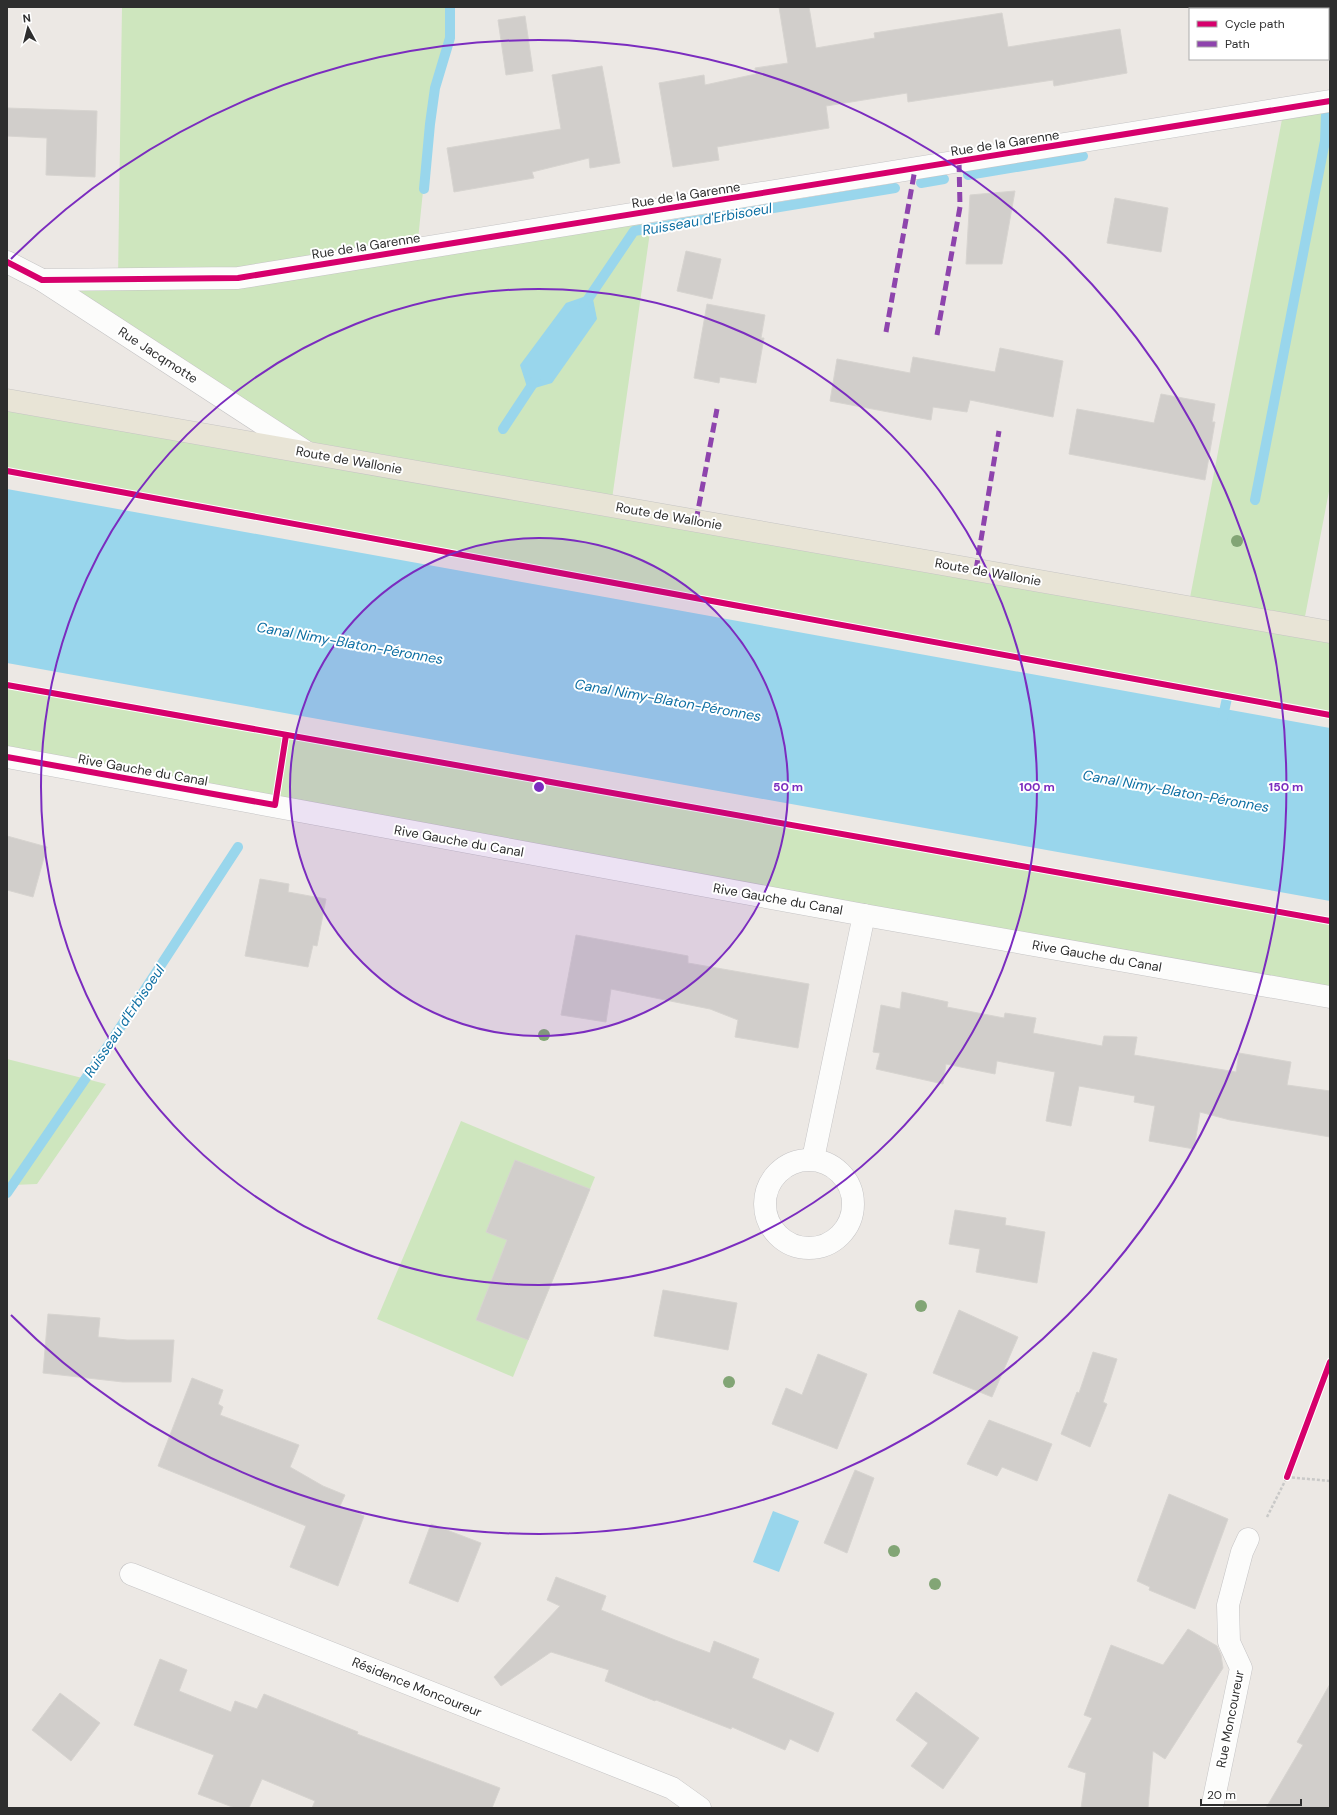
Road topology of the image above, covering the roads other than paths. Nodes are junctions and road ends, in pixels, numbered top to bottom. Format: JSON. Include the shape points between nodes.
{"nodes":[{"id":1,"x":1330,"y":101,"type":"edge"},
{"id":2,"x":7,"y":262,"type":"edge"},
{"id":3,"x":42,"y":280,"type":"junction"},
{"id":4,"x":7,"y":400,"type":"edge"},
{"id":5,"x":306,"y":452,"type":"junction"},
{"id":6,"x":1330,"y":632,"type":"edge"},
{"id":7,"x":7,"y":757,"type":"edge"},
{"id":8,"x":864,"y":915,"type":"junction"},
{"id":9,"x":1330,"y":997,"type":"edge"},
{"id":10,"x":813,"y":1160,"type":"junction"},
{"id":11,"x":1248,"y":1539,"type":"road end"},
{"id":12,"x":131,"y":1574,"type":"dead end"},
{"id":13,"x":700,"y":1808,"type":"edge"},
{"id":14,"x":1212,"y":1808,"type":"edge"}],
"edges":[{"from":1,"to":3,"type":"street","name":"Rue de la Garenne","via":[[238,278]]},
{"from":2,"to":3,"type":"street","name":"Rue Jacqmotte"},
{"from":3,"to":5,"type":"street","name":"Rue Jacqmotte"},
{"from":4,"to":5,"type":"main road","name":"Route de Wallonie"},
{"from":5,"to":6,"type":"main road","name":"Route de Wallonie"},
{"from":7,"to":8,"type":"street","name":"Rive Gauche du Canal"},
{"from":8,"to":9,"type":"street","name":"Rive Gauche du Canal"},
{"from":8,"to":10,"type":"street"},
{"from":10,"to":10,"type":"street","via":[[792,1163],[775,1175],[768,1187],[764,1203],[768,1220],[776,1233],[789,1243],[804,1248],[822,1247],[837,1239],[849,1225],[854,1208],[852,1190],[844,1175],[830,1164]]},
{"from":11,"to":14,"type":"street","name":"Rue Moncoureur","via":[[1228,1605],[1229,1642],[1241,1668]]},
{"from":12,"to":13,"type":"street","name":"Résidence Moncoureur","via":[[672,1788]]}]}
